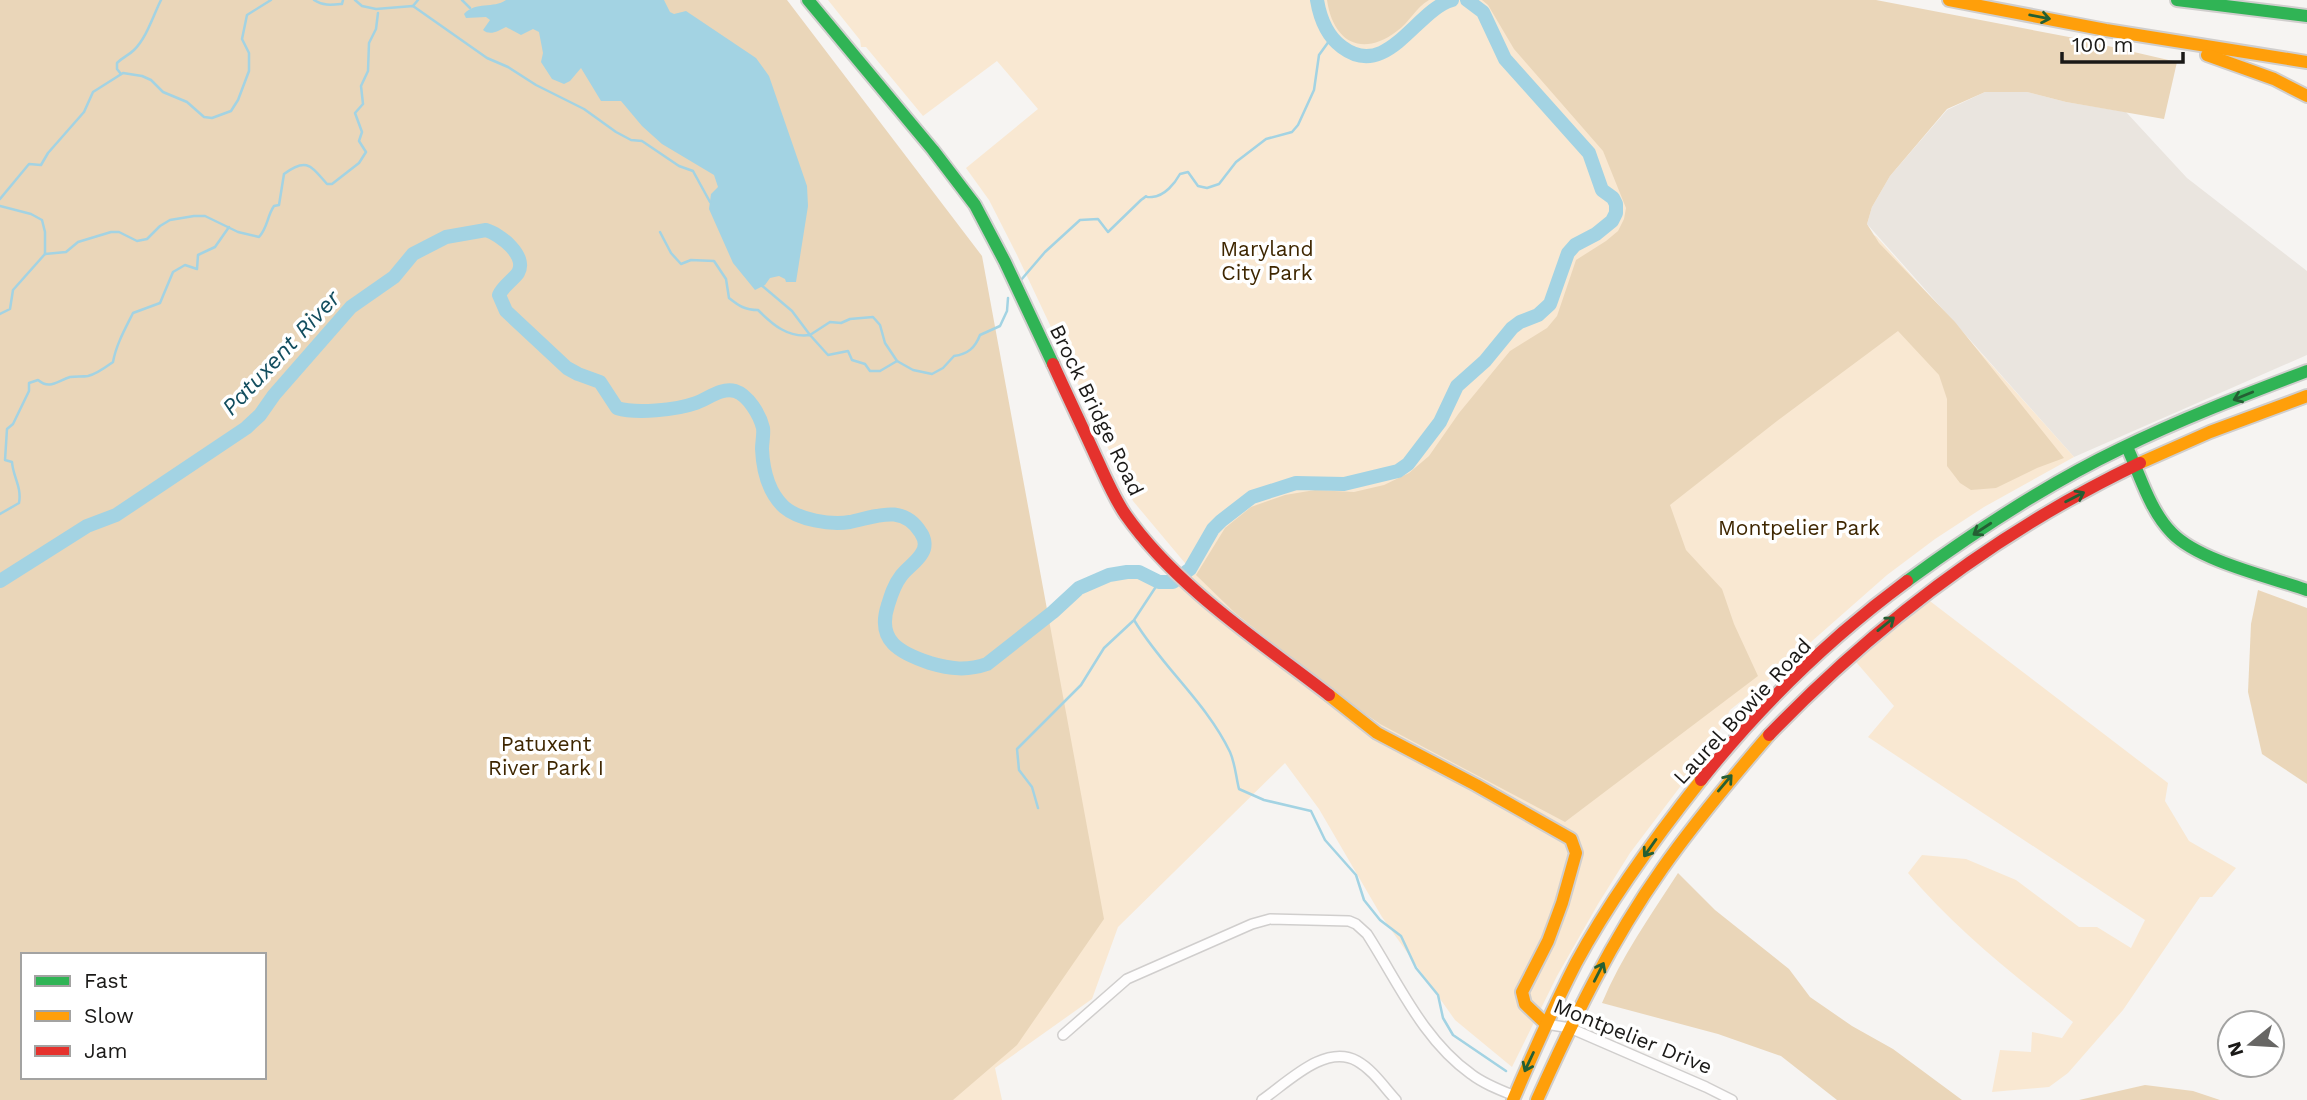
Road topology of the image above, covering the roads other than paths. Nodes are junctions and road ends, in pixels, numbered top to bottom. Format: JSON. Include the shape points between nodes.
{"nodes":[{"id":1,"x":808,"y":0,"type":"edge"},
{"id":2,"x":1949,"y":0,"type":"edge"},
{"id":3,"x":2177,"y":0,"type":"edge"},
{"id":4,"x":2307,"y":16,"type":"edge"},
{"id":5,"x":2106,"y":30,"type":"junction"},
{"id":6,"x":2307,"y":62,"type":"edge"},
{"id":7,"x":2307,"y":96,"type":"edge"},
{"id":8,"x":2307,"y":372,"type":"edge"},
{"id":9,"x":2307,"y":396,"type":"edge"},
{"id":10,"x":2127,"y":447,"type":"junction"},
{"id":11,"x":2136,"y":466,"type":"junction"},
{"id":12,"x":2307,"y":590,"type":"edge"},
{"id":13,"x":1575,"y":846,"type":"joint"},
{"id":14,"x":1546,"y":1024,"type":"junction"},
{"id":15,"x":1570,"y":1028,"type":"junction"},
{"id":16,"x":1063,"y":1035,"type":"dead end"},
{"id":17,"x":1514,"y":1098,"type":"edge"},
{"id":18,"x":1262,"y":1100,"type":"edge"},
{"id":19,"x":1396,"y":1100,"type":"edge"},
{"id":20,"x":1537,"y":1100,"type":"edge"},
{"id":21,"x":1732,"y":1100,"type":"edge"}],
"edges":[{"from":1,"to":13,"type":"main road","name":"Brock Bridge Road","via":[[975,205],[1111,489],[1136,527],[1174,569],[1231,623],[1370,728],[1552,827]]},
{"from":2,"to":5,"type":"main road","one_way":true},
{"from":3,"to":4,"type":"main road"},
{"from":5,"to":6,"type":"main road"},
{"from":5,"to":7,"type":"main road","via":[[2219,58]]},
{"from":8,"to":10,"type":"main road","name":"Laurel Bowie Road","one_way":true},
{"from":9,"to":11,"type":"main road","name":"Laurel Bowie Road","via":[[2231,422]]},
{"from":10,"to":11,"type":"main road"},
{"from":10,"to":14,"type":"main road","name":"Laurel Bowie Road","one_way":true,"via":[[2008,512],[1941,556],[1868,611],[1789,684],[1725,753],[1651,846],[1576,962]]},
{"from":11,"to":12,"type":"main road","via":[[2164,522],[2181,541]]},
{"from":15,"to":11,"type":"main road","name":"Laurel Bowie Road","one_way":true,"via":[[1634,909],[1701,813],[1822,681],[1912,603],[2003,539],[2054,507]]},
{"from":13,"to":14,"type":"main road","name":"Montpelier Drive","via":[[1574,863],[1549,938],[1521,994],[1528,1009]]},
{"from":14,"to":15,"type":"street","name":"Montpelier Drive"},
{"from":14,"to":17,"type":"main road","name":"Laurel Bowie Road","one_way":true},
{"from":15,"to":20,"type":"main road","name":"Laurel Bowie Road"},
{"from":15,"to":21,"type":"street","name":"Montpelier Drive"},
{"from":16,"to":17,"type":"street","via":[[1127,979],[1252,924],[1270,919],[1349,921],[1367,934],[1416,1014],[1449,1055],[1471,1075]]},
{"from":18,"to":19,"type":"street","via":[[1319,1060],[1340,1056],[1363,1065]]}]}
